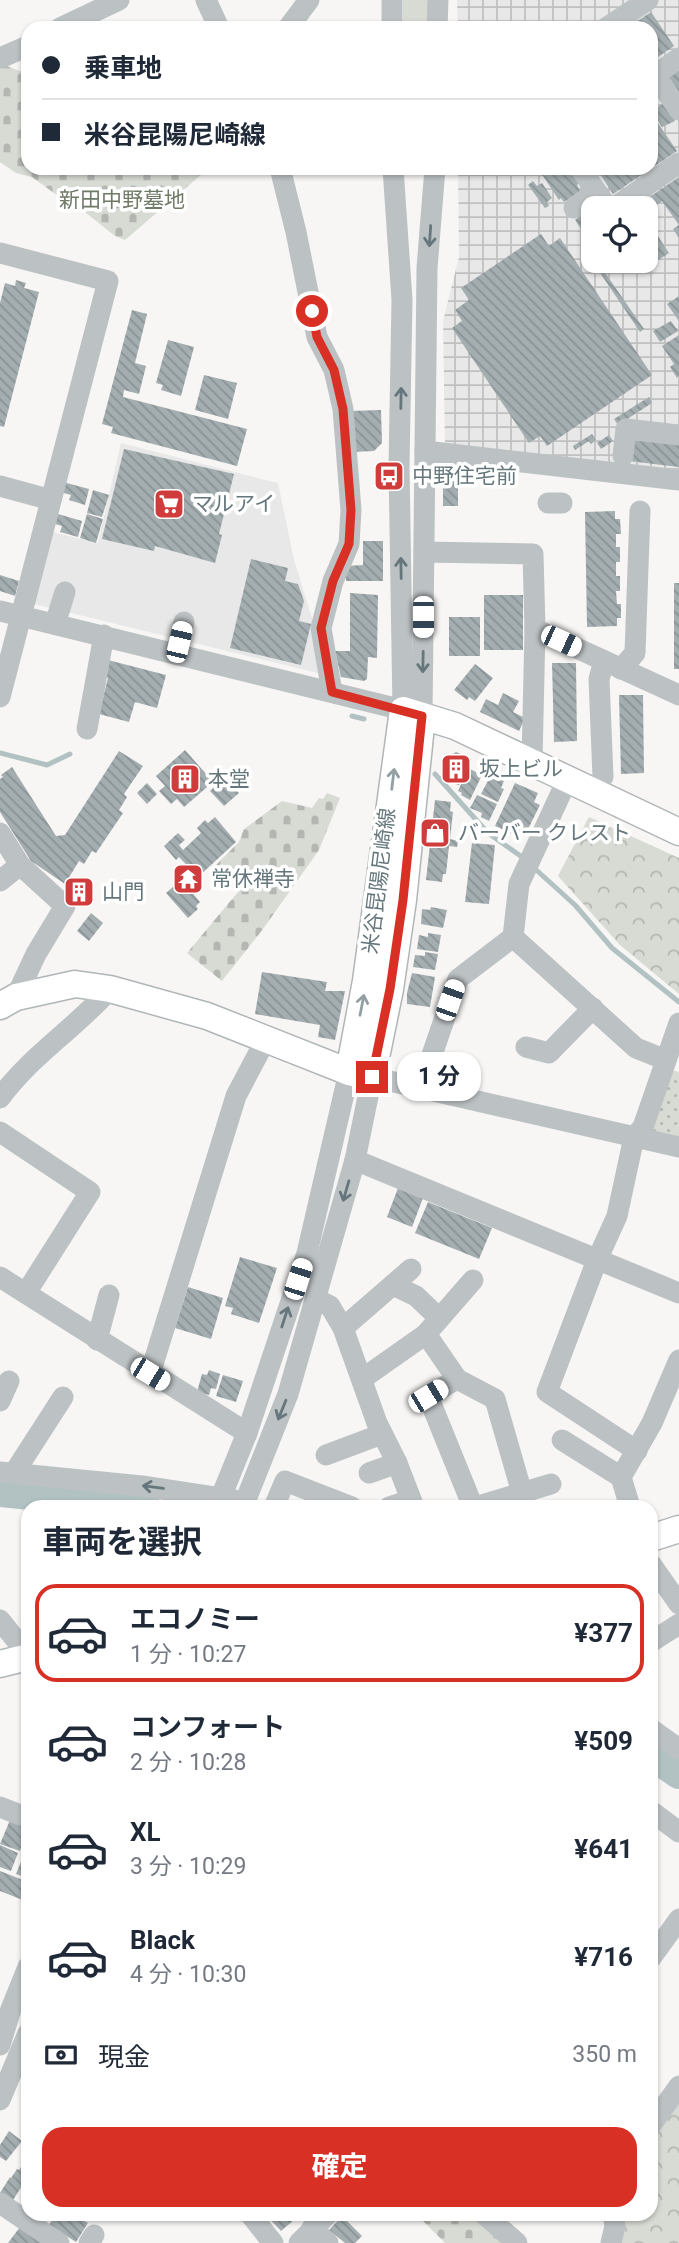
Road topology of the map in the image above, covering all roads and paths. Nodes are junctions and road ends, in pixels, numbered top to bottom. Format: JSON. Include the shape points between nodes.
{"nodes":[{"id":1,"x":120,"y":0,"type":"edge"},
{"id":2,"x":206,"y":0,"type":"edge"},
{"id":3,"x":309,"y":0,"type":"edge"},
{"id":4,"x":392,"y":0,"type":"edge"},
{"id":5,"x":438,"y":0,"type":"edge"},
{"id":6,"x":648,"y":0,"type":"edge"},
{"id":7,"x":75,"y":21,"type":"edge"},
{"id":8,"x":216,"y":21,"type":"edge"},
{"id":9,"x":293,"y":21,"type":"edge"},
{"id":10,"x":392,"y":21,"type":"edge"},
{"id":11,"x":437,"y":21,"type":"edge"},
{"id":12,"x":617,"y":21,"type":"edge"},
{"id":13,"x":679,"y":58,"type":"edge"},
{"id":14,"x":658,"y":73,"type":"edge"},
{"id":15,"x":658,"y":83,"type":"edge"},
{"id":16,"x":679,"y":110,"type":"edge"},
{"id":17,"x":679,"y":163,"type":"edge"},
{"id":18,"x":282,"y":175,"type":"edge"},
{"id":19,"x":393,"y":175,"type":"edge"},
{"id":20,"x":434,"y":175,"type":"edge"},
{"id":21,"x":584,"y":175,"type":"edge"},
{"id":22,"x":596,"y":193,"type":"junction"},
{"id":23,"x":574,"y":208,"type":"dead end"},
{"id":24,"x":0,"y":253,"type":"edge"},
{"id":25,"x":679,"y":435,"type":"edge"},
{"id":26,"x":425,"y":451,"type":"junction"},
{"id":27,"x":623,"y":456,"type":"dead end"},
{"id":28,"x":679,"y":480,"type":"edge"},
{"id":29,"x":0,"y":486,"type":"edge"},
{"id":30,"x":51,"y":500,"type":"junction"},
{"id":31,"x":640,"y":511,"type":"dead end"},
{"id":32,"x":424,"y":552,"type":"junction"},
{"id":33,"x":65,"y":592,"type":"dead end"},
{"id":34,"x":10,"y":614,"type":"edge"},
{"id":35,"x":184,"y":622,"type":"dead end"},
{"id":36,"x":55,"y":624,"type":"junction"},
{"id":37,"x":535,"y":629,"type":"junction"},
{"id":38,"x":104,"y":635,"type":"junction"},
{"id":39,"x":176,"y":654,"type":"junction"},
{"id":40,"x":613,"y":665,"type":"junction"},
{"id":41,"x":332,"y":692,"type":"junction"},
{"id":42,"x":679,"y":695,"type":"edge"},
{"id":43,"x":0,"y":697,"type":"edge"},
{"id":44,"x":412,"y":713,"type":"junction"},
{"id":45,"x":87,"y":730,"type":"dead end"},
{"id":46,"x":533,"y":761,"type":"junction"},
{"id":47,"x":603,"y":777,"type":"dead end"},
{"id":48,"x":568,"y":778,"type":"junction"},
{"id":49,"x":679,"y":832,"type":"edge"},
{"id":50,"x":0,"y":833,"type":"edge"},
{"id":51,"x":20,"y":865,"type":"junction"},
{"id":52,"x":0,"y":881,"type":"edge"},
{"id":53,"x":513,"y":937,"type":"junction"},
{"id":54,"x":110,"y":989,"type":"junction"},
{"id":55,"x":8,"y":1001,"type":"edge"},
{"id":56,"x":593,"y":1009,"type":"junction"},
{"id":57,"x":679,"y":1023,"type":"edge"},
{"id":58,"x":266,"y":1039,"type":"junction"},
{"id":59,"x":526,"y":1047,"type":"dead end"},
{"id":60,"x":666,"y":1060,"type":"junction"},
{"id":61,"x":361,"y":1075,"type":"junction"},
{"id":62,"x":421,"y":1087,"type":"junction"},
{"id":63,"x":0,"y":1098,"type":"edge"},
{"id":64,"x":0,"y":1132,"type":"edge"},
{"id":65,"x":634,"y":1137,"type":"junction"},
{"id":66,"x":679,"y":1147,"type":"edge"},
{"id":67,"x":355,"y":1160,"type":"junction"},
{"id":68,"x":597,"y":1260,"type":"junction"},
{"id":69,"x":411,"y":1269,"type":"dead end"},
{"id":70,"x":0,"y":1277,"type":"edge"},
{"id":71,"x":473,"y":1280,"type":"dead end"},
{"id":72,"x":393,"y":1285,"type":"junction"},
{"id":73,"x":26,"y":1293,"type":"junction"},
{"id":74,"x":679,"y":1293,"type":"edge"},
{"id":75,"x":110,"y":1295,"type":"dead end"},
{"id":76,"x":316,"y":1299,"type":"junction"},
{"id":77,"x":433,"y":1326,"type":"junction"},
{"id":78,"x":342,"y":1328,"type":"junction"},
{"id":79,"x":97,"y":1340,"type":"junction"},
{"id":80,"x":679,"y":1360,"type":"edge"},
{"id":81,"x":150,"y":1374,"type":"junction"},
{"id":82,"x":362,"y":1379,"type":"junction"},
{"id":83,"x":457,"y":1379,"type":"junction"},
{"id":84,"x":9,"y":1381,"type":"dead end"},
{"id":85,"x":57,"y":1402,"type":"dead end"},
{"id":86,"x":3,"y":1403,"type":"edge"},
{"id":87,"x":247,"y":1433,"type":"junction"},
{"id":88,"x":382,"y":1434,"type":"junction"},
{"id":89,"x":561,"y":1440,"type":"dead end"},
{"id":90,"x":637,"y":1451,"type":"junction"},
{"id":91,"x":326,"y":1455,"type":"dead end"},
{"id":92,"x":397,"y":1463,"type":"junction"},
{"id":93,"x":7,"y":1473,"type":"edge"},
{"id":94,"x":369,"y":1473,"type":"dead end"},
{"id":95,"x":621,"y":1477,"type":"junction"},
{"id":96,"x":551,"y":1484,"type":"dead end"},
{"id":97,"x":522,"y":1493,"type":"junction"},
{"id":98,"x":209,"y":1500,"type":"edge"},
{"id":99,"x":220,"y":1500,"type":"edge"},
{"id":100,"x":251,"y":1500,"type":"edge"},
{"id":101,"x":277,"y":1500,"type":"edge"},
{"id":102,"x":335,"y":1500,"type":"edge"},
{"id":103,"x":411,"y":1500,"type":"edge"},
{"id":104,"x":471,"y":1500,"type":"edge"},
{"id":105,"x":498,"y":1500,"type":"edge"},
{"id":106,"x":628,"y":1500,"type":"edge"},
{"id":107,"x":679,"y":1529,"type":"edge"},
{"id":108,"x":658,"y":1536,"type":"edge"},
{"id":109,"x":658,"y":1574,"type":"edge"},
{"id":110,"x":679,"y":1604,"type":"edge"},
{"id":111,"x":0,"y":1620,"type":"edge"},
{"id":112,"x":679,"y":1624,"type":"edge"},
{"id":113,"x":658,"y":1638,"type":"edge"},
{"id":114,"x":21,"y":1647,"type":"edge"},
{"id":115,"x":21,"y":1658,"type":"edge"},
{"id":116,"x":0,"y":1664,"type":"edge"},
{"id":117,"x":658,"y":1734,"type":"edge"},
{"id":118,"x":679,"y":1749,"type":"edge"},
{"id":119,"x":0,"y":1807,"type":"edge"},
{"id":120,"x":21,"y":1815,"type":"edge"},
{"id":121,"x":658,"y":1816,"type":"edge"},
{"id":122,"x":679,"y":1832,"type":"edge"},
{"id":123,"x":679,"y":1919,"type":"edge"},
{"id":124,"x":658,"y":1948,"type":"edge"},
{"id":125,"x":21,"y":1987,"type":"edge"},
{"id":126,"x":13,"y":2010,"type":"edge"},
{"id":127,"x":0,"y":2045,"type":"edge"},
{"id":128,"x":21,"y":2050,"type":"edge"},
{"id":129,"x":679,"y":2086,"type":"edge"},
{"id":130,"x":0,"y":2100,"type":"edge"},
{"id":131,"x":658,"y":2115,"type":"edge"},
{"id":132,"x":0,"y":2203,"type":"edge"},
{"id":133,"x":21,"y":2217,"type":"edge"},
{"id":134,"x":27,"y":2221,"type":"edge"},
{"id":135,"x":255,"y":2221,"type":"edge"},
{"id":136,"x":321,"y":2221,"type":"edge"},
{"id":137,"x":492,"y":2221,"type":"edge"},
{"id":138,"x":614,"y":2221,"type":"edge"},
{"id":139,"x":306,"y":2236,"type":"edge"},
{"id":140,"x":59,"y":2243,"type":"edge"},
{"id":141,"x":272,"y":2243,"type":"edge"},
{"id":142,"x":328,"y":2243,"type":"edge"},
{"id":143,"x":517,"y":2243,"type":"edge"},
{"id":144,"x":611,"y":2243,"type":"edge"}],
"edges":[{"from":1,"to":7,"type":"street"},
{"from":2,"to":8,"type":"street"},
{"from":3,"to":9,"type":"street"},
{"from":4,"to":10,"type":"street"},
{"from":5,"to":11,"type":"street"},
{"from":6,"to":12,"type":"street"},
{"from":13,"to":14,"type":"street"},
{"from":15,"to":16,"type":"street"},
{"from":17,"to":22,"type":"street","via":[[615,207],[606,205]]},
{"from":18,"to":41,"type":"street","via":[[317,337],[334,370],[343,409],[351,510],[349,544],[321,628]]},
{"from":44,"to":19,"type":"street","one_way":true,"via":[[400,466],[402,300]]},
{"from":20,"to":26,"type":"street","one_way":true,"via":[[427,268]]},
{"from":21,"to":22,"type":"street"},
{"from":22,"to":23,"type":"street"},
{"from":24,"to":30,"type":"street","via":[[108,281]]},
{"from":25,"to":27,"type":"street","via":[[626,429]]},
{"from":26,"to":28,"type":"street"},
{"from":26,"to":32,"type":"street"},
{"from":29,"to":30,"type":"street"},
{"from":30,"to":34,"type":"street"},
{"from":31,"to":40,"type":"street","via":[[635,653]]},
{"from":32,"to":37,"type":"street","via":[[533,554]]},
{"from":32,"to":44,"type":"street","one_way":true},
{"from":33,"to":36,"type":"street"},
{"from":34,"to":36,"type":"street"},
{"from":34,"to":43,"type":"street"},
{"from":35,"to":39,"type":"street"},
{"from":36,"to":38,"type":"street"},
{"from":37,"to":40,"type":"street"},
{"from":37,"to":46,"type":"street"},
{"from":38,"to":39,"type":"street"},
{"from":38,"to":45,"type":"street"},
{"from":39,"to":41,"type":"street"},
{"from":40,"to":42,"type":"street"},
{"from":40,"to":47,"type":"street","via":[[599,679]]},
{"from":41,"to":44,"type":"street"},
{"from":44,"to":46,"type":"main road","via":[[455,726]]},
{"from":44,"to":61,"type":"main road","name":"米谷昆陽尼崎線","via":[[403,900],[390,989]]},
{"from":46,"to":48,"type":"main road"},
{"from":48,"to":49,"type":"main road"},
{"from":48,"to":53,"type":"street","via":[[519,884]]},
{"from":50,"to":51,"type":"street"},
{"from":51,"to":52,"type":"street"},
{"from":51,"to":55,"type":"street","via":[[65,905]]},
{"from":53,"to":56,"type":"street"},
{"from":53,"to":62,"type":"street","via":[[458,979]]},
{"from":54,"to":55,"type":"main road","via":[[75,984]]},
{"from":54,"to":58,"type":"main road","via":[[206,1016]]},
{"from":54,"to":63,"type":"street","via":[[12,1081]]},
{"from":56,"to":59,"type":"street","via":[[549,1053]]},
{"from":56,"to":60,"type":"street","via":[[636,1048]]},
{"from":57,"to":60,"type":"street"},
{"from":58,"to":61,"type":"main road"},
{"from":58,"to":81,"type":"street","via":[[236,1096]]},
{"from":60,"to":65,"type":"street","via":[[643,1127]]},
{"from":61,"to":62,"type":"street"},
{"from":61,"to":67,"type":"street"},
{"from":87,"to":61,"type":"street","one_way":true},
{"from":62,"to":65,"type":"street"},
{"from":64,"to":73,"type":"street","via":[[90,1192]]},
{"from":65,"to":66,"type":"street"},
{"from":65,"to":68,"type":"street","via":[[617,1216]]},
{"from":67,"to":68,"type":"street"},
{"from":67,"to":76,"type":"street","one_way":true},
{"from":68,"to":74,"type":"street"},
{"from":68,"to":90,"type":"street","via":[[547,1392]]},
{"from":69,"to":72,"type":"street"},
{"from":70,"to":73,"type":"street"},
{"from":71,"to":77,"type":"street"},
{"from":72,"to":77,"type":"street","via":[[416,1296]]},
{"from":72,"to":78,"type":"street"},
{"from":73,"to":79,"type":"street"},
{"from":75,"to":79,"type":"street"},
{"from":76,"to":78,"type":"street","via":[[330,1306]]},
{"from":76,"to":100,"type":"street","one_way":true},
{"from":77,"to":82,"type":"street"},
{"from":77,"to":83,"type":"street"},
{"from":78,"to":82,"type":"street"},
{"from":79,"to":81,"type":"street"},
{"from":80,"to":90,"type":"street"},
{"from":81,"to":87,"type":"street"},
{"from":82,"to":88,"type":"street"},
{"from":83,"to":97,"type":"street","via":[[495,1399]]},
{"from":83,"to":104,"type":"street","via":[[428,1396]]},
{"from":84,"to":86,"type":"street"},
{"from":85,"to":93,"type":"street"},
{"from":87,"to":99,"type":"street"},
{"from":88,"to":91,"type":"street"},
{"from":88,"to":92,"type":"street"},
{"from":89,"to":95,"type":"street"},
{"from":90,"to":95,"type":"street"},
{"from":92,"to":94,"type":"street"},
{"from":92,"to":103,"type":"street"},
{"from":98,"to":93,"type":"street","one_way":true,"via":[[142,1486]]},
{"from":95,"to":106,"type":"street"},
{"from":96,"to":97,"type":"street"},
{"from":97,"to":105,"type":"street"},
{"from":101,"to":102,"type":"street","via":[[285,1480]]},
{"from":107,"to":108,"type":"main road"},
{"from":109,"to":110,"type":"street"},
{"from":111,"to":114,"type":"street"},
{"from":112,"to":113,"type":"street"},
{"from":115,"to":116,"type":"main road"},
{"from":117,"to":118,"type":"street"},
{"from":119,"to":120,"type":"street"},
{"from":121,"to":122,"type":"street"},
{"from":123,"to":124,"type":"street"},
{"from":125,"to":126,"type":"street"},
{"from":126,"to":127,"type":"street"},
{"from":128,"to":130,"type":"street"},
{"from":129,"to":131,"type":"street"},
{"from":132,"to":133,"type":"street"},
{"from":134,"to":140,"type":"street"},
{"from":135,"to":141,"type":"street"},
{"from":136,"to":139,"type":"street"},
{"from":137,"to":143,"type":"street"},
{"from":138,"to":144,"type":"street"},
{"from":139,"to":142,"type":"street"}]}
